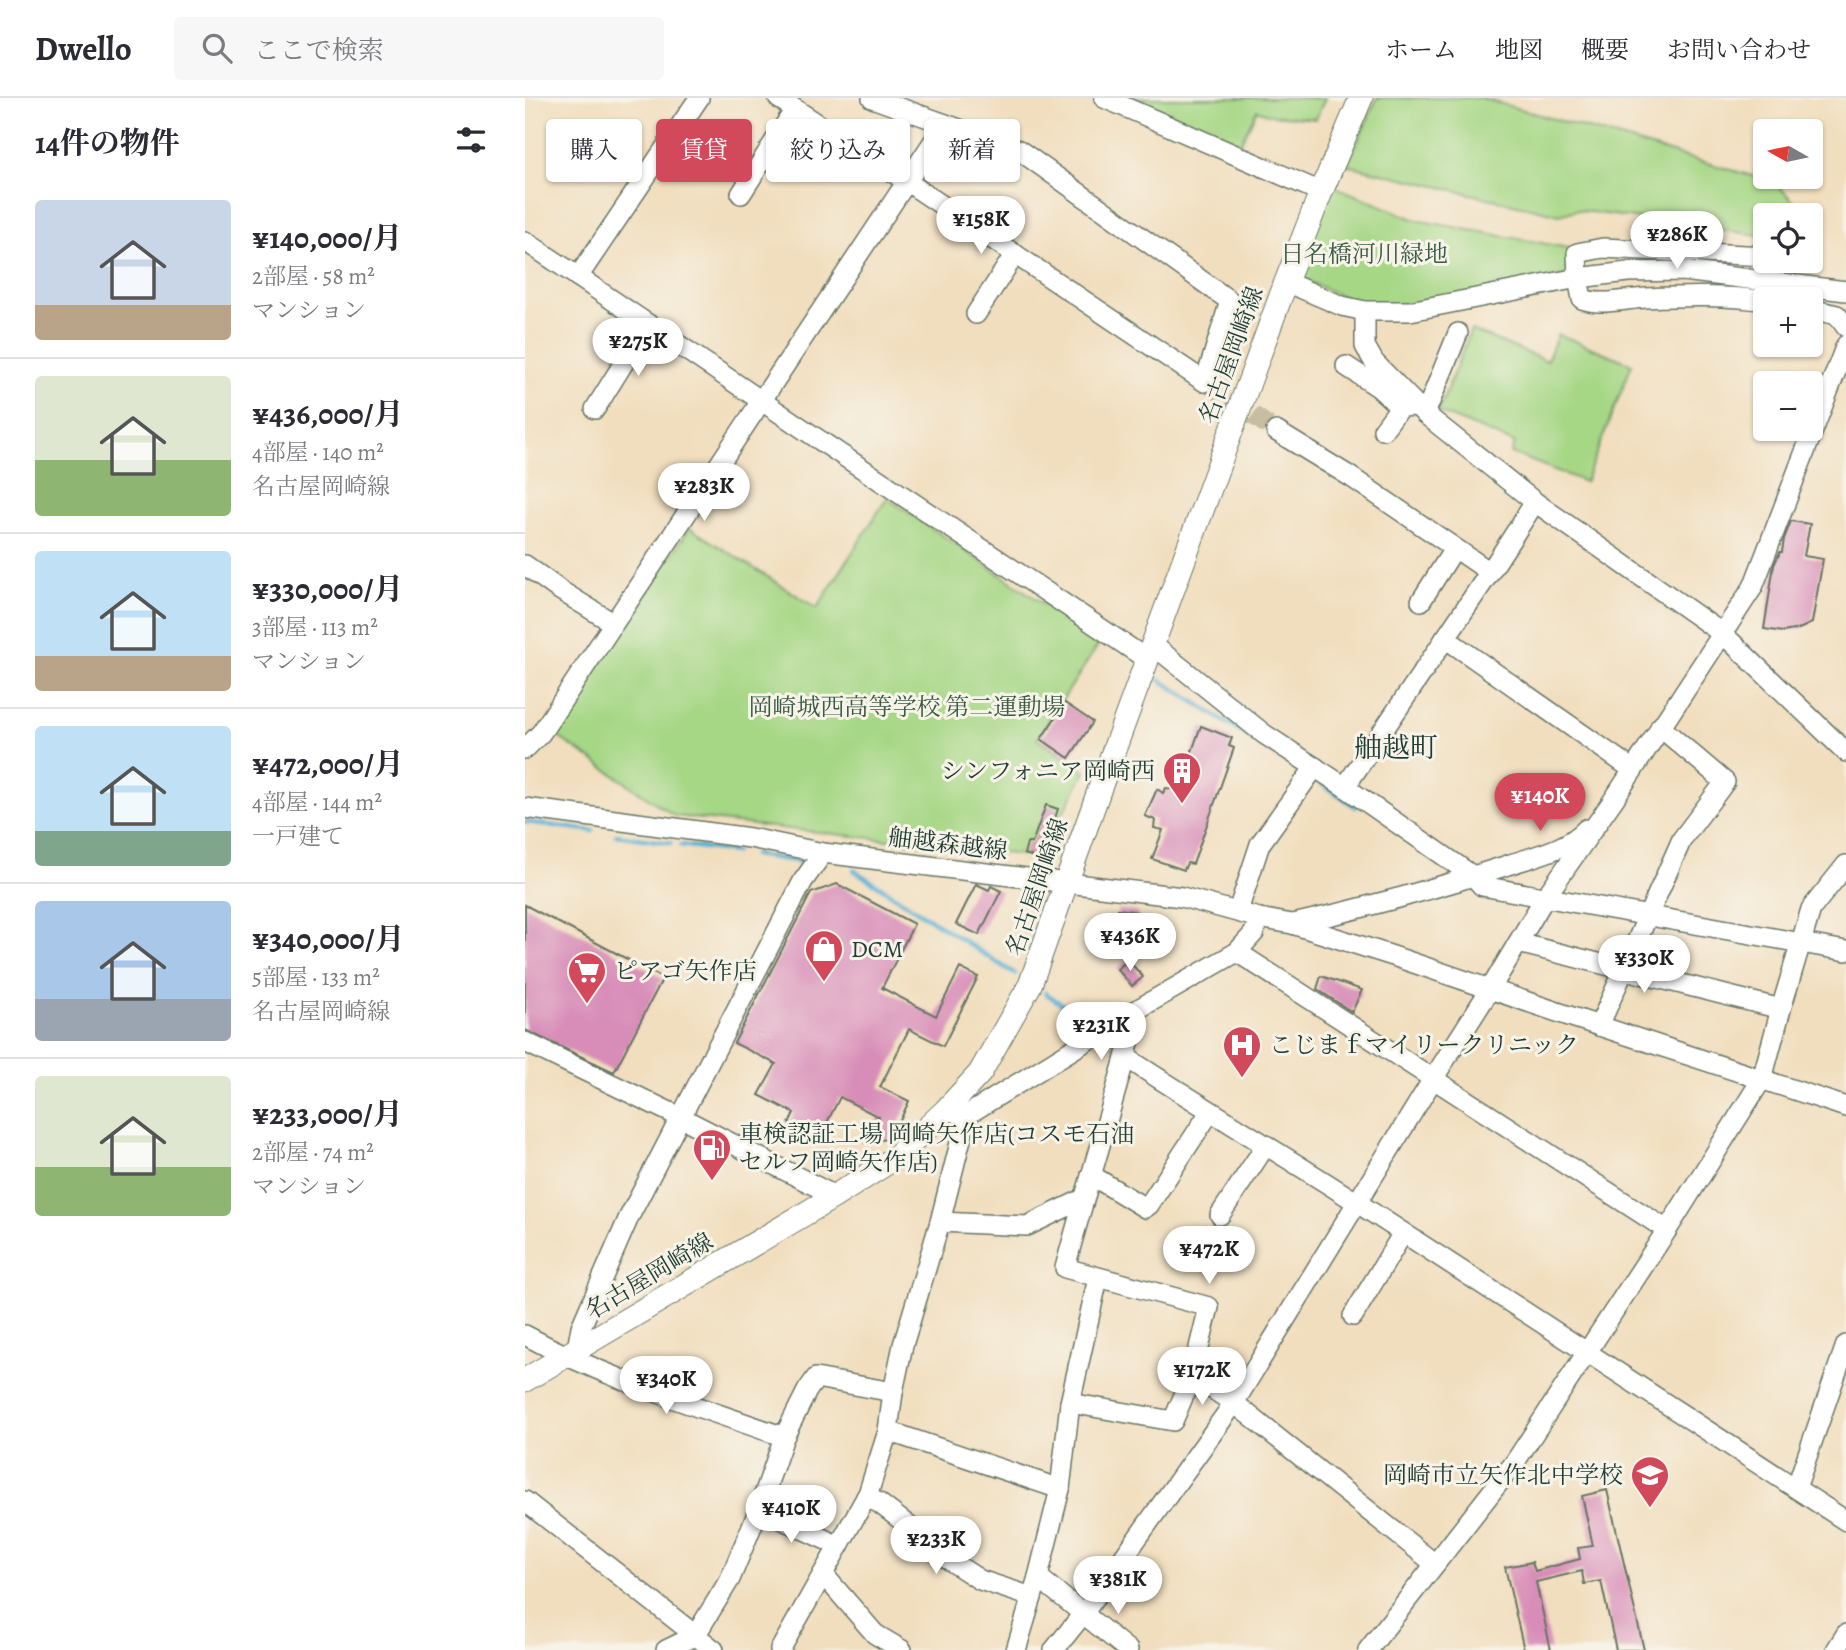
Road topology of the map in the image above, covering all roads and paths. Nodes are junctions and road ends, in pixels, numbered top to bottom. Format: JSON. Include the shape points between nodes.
{"nodes":[{"id":1,"x":699,"y":98,"type":"edge"},
{"id":2,"x":778,"y":98,"type":"edge"},
{"id":3,"x":872,"y":98,"type":"edge"},
{"id":4,"x":1104,"y":98,"type":"edge"},
{"id":5,"x":1361,"y":98,"type":"edge"},
{"id":6,"x":796,"y":109,"type":"junction"},
{"id":7,"x":811,"y":119,"type":"edge"},
{"id":8,"x":931,"y":119,"type":"edge"},
{"id":9,"x":1020,"y":151,"type":"edge"},
{"id":10,"x":924,"y":155,"type":"edge"},
{"id":11,"x":910,"y":175,"type":"edge"},
{"id":12,"x":905,"y":182,"type":"edge"},
{"id":13,"x":907,"y":182,"type":"edge"},
{"id":14,"x":1321,"y":192,"type":"junction"},
{"id":15,"x":741,"y":194,"type":"dead end"},
{"id":16,"x":525,"y":240,"type":"edge"},
{"id":17,"x":1015,"y":254,"type":"junction"},
{"id":18,"x":1753,"y":255,"type":"edge"},
{"id":19,"x":578,"y":277,"type":"junction"},
{"id":20,"x":1578,"y":278,"type":"junction"},
{"id":21,"x":1286,"y":282,"type":"junction"},
{"id":22,"x":1846,"y":291,"type":"edge"},
{"id":23,"x":1753,"y":298,"type":"edge"},
{"id":24,"x":1365,"y":311,"type":"junction"},
{"id":25,"x":1823,"y":312,"type":"edge"},
{"id":26,"x":976,"y":314,"type":"dead end"},
{"id":27,"x":648,"y":324,"type":"junction"},
{"id":28,"x":1846,"y":327,"type":"edge"},
{"id":29,"x":1458,"y":333,"type":"dead end"},
{"id":30,"x":1846,"y":345,"type":"edge"},
{"id":31,"x":1346,"y":366,"type":"dead end"},
{"id":32,"x":761,"y":400,"type":"junction"},
{"id":33,"x":594,"y":409,"type":"dead end"},
{"id":34,"x":1414,"y":409,"type":"junction"},
{"id":35,"x":1383,"y":430,"type":"dead end"},
{"id":36,"x":1276,"y":431,"type":"tunnel mouth"},
{"id":37,"x":1535,"y":502,"type":"junction"},
{"id":38,"x":1454,"y":549,"type":"junction"},
{"id":39,"x":525,"y":565,"type":"edge"},
{"id":40,"x":1490,"y":572,"type":"junction"},
{"id":41,"x":1421,"y":600,"type":"dead end"},
{"id":42,"x":613,"y":623,"type":"junction"},
{"id":43,"x":1723,"y":634,"type":"junction"},
{"id":44,"x":1445,"y":638,"type":"junction"},
{"id":45,"x":1151,"y":653,"type":"junction"},
{"id":46,"x":1660,"y":727,"type":"junction"},
{"id":47,"x":525,"y":749,"type":"edge"},
{"id":48,"x":1846,"y":752,"type":"edge"},
{"id":49,"x":1315,"y":767,"type":"junction"},
{"id":50,"x":1632,"y":769,"type":"junction"},
{"id":51,"x":1345,"y":787,"type":"junction"},
{"id":52,"x":1613,"y":799,"type":"junction"},
{"id":53,"x":525,"y":808,"type":"edge"},
{"id":54,"x":823,"y":853,"type":"junction"},
{"id":55,"x":1846,"y":865,"type":"edge"},
{"id":56,"x":1473,"y":876,"type":"junction"},
{"id":57,"x":1067,"y":883,"type":"junction"},
{"id":58,"x":1544,"y":899,"type":"junction"},
{"id":59,"x":1238,"y":911,"type":"junction"},
{"id":60,"x":1647,"y":916,"type":"junction"},
{"id":61,"x":1259,"y":918,"type":"junction"},
{"id":62,"x":1292,"y":924,"type":"junction"},
{"id":63,"x":1518,"y":943,"type":"junction"},
{"id":64,"x":1802,"y":943,"type":"junction"},
{"id":65,"x":1846,"y":951,"type":"edge"},
{"id":66,"x":1237,"y":952,"type":"junction"},
{"id":67,"x":1623,"y":969,"type":"junction"},
{"id":68,"x":1491,"y":988,"type":"junction"},
{"id":69,"x":1138,"y":1009,"type":"junction"},
{"id":70,"x":1780,"y":1009,"type":"junction"},
{"id":71,"x":1599,"y":1026,"type":"junction"},
{"id":72,"x":1100,"y":1032,"type":"junction"},
{"id":73,"x":525,"y":1042,"type":"edge"},
{"id":74,"x":1128,"y":1051,"type":"junction"},
{"id":75,"x":1433,"y":1079,"type":"junction"},
{"id":76,"x":1762,"y":1079,"type":"junction"},
{"id":77,"x":1846,"y":1107,"type":"edge"},
{"id":78,"x":1210,"y":1112,"type":"junction"},
{"id":79,"x":956,"y":1113,"type":"junction"},
{"id":80,"x":682,"y":1118,"type":"junction"},
{"id":81,"x":1266,"y":1145,"type":"junction"},
{"id":82,"x":1091,"y":1175,"type":"junction"},
{"id":83,"x":835,"y":1196,"type":"junction"},
{"id":84,"x":1083,"y":1199,"type":"junction"},
{"id":85,"x":1357,"y":1203,"type":"junction"},
{"id":86,"x":1220,"y":1215,"type":"dead end"},
{"id":87,"x":940,"y":1222,"type":"junction"},
{"id":88,"x":1667,"y":1230,"type":"junction"},
{"id":89,"x":1403,"y":1233,"type":"junction"},
{"id":90,"x":1098,"y":1278,"type":"junction"},
{"id":91,"x":1353,"y":1316,"type":"dead end"},
{"id":92,"x":525,"y":1335,"type":"edge"},
{"id":93,"x":1846,"y":1345,"type":"edge"},
{"id":94,"x":1587,"y":1352,"type":"junction"},
{"id":95,"x":570,"y":1353,"type":"junction"},
{"id":96,"x":1192,"y":1376,"type":"junction"},
{"id":97,"x":525,"y":1380,"type":"edge"},
{"id":98,"x":893,"y":1392,"type":"junction"},
{"id":99,"x":1070,"y":1403,"type":"junction"},
{"id":100,"x":1234,"y":1403,"type":"junction"},
{"id":101,"x":888,"y":1431,"type":"junction"},
{"id":102,"x":784,"y":1437,"type":"junction"},
{"id":103,"x":1796,"y":1488,"type":"junction"},
{"id":104,"x":1060,"y":1489,"type":"junction"},
{"id":105,"x":866,"y":1497,"type":"junction"},
{"id":106,"x":525,"y":1501,"type":"edge"},
{"id":107,"x":759,"y":1509,"type":"junction"},
{"id":108,"x":1846,"y":1521,"type":"edge"},
{"id":109,"x":839,"y":1546,"type":"junction"},
{"id":110,"x":1435,"y":1564,"type":"junction"},
{"id":111,"x":823,"y":1574,"type":"junction"},
{"id":112,"x":1038,"y":1577,"type":"junction"},
{"id":113,"x":1032,"y":1597,"type":"junction"},
{"id":114,"x":1083,"y":1614,"type":"junction"},
{"id":115,"x":1846,"y":1634,"type":"edge"},
{"id":116,"x":695,"y":1636,"type":"junction"},
{"id":117,"x":666,"y":1650,"type":"edge"},
{"id":118,"x":714,"y":1650,"type":"edge"},
{"id":119,"x":780,"y":1650,"type":"edge"},
{"id":120,"x":902,"y":1650,"type":"edge"},
{"id":121,"x":1016,"y":1650,"type":"edge"},
{"id":122,"x":1054,"y":1650,"type":"edge"},
{"id":123,"x":1128,"y":1650,"type":"edge"},
{"id":124,"x":1368,"y":1650,"type":"edge"},
{"id":125,"x":1836,"y":1650,"type":"edge"}],
"edges":[{"from":1,"to":19,"type":"street"},
{"from":2,"to":6,"type":"street"},
{"from":3,"to":8,"type":"street"},
{"from":4,"to":14,"type":"street"},
{"from":5,"to":14,"type":"main road","name":"名古屋岡崎線"},
{"from":6,"to":7,"type":"street"},
{"from":6,"to":15,"type":"street"},
{"from":9,"to":17,"type":"street","via":[[1230,301],[1205,382]]},
{"from":10,"to":11,"type":"street"},
{"from":12,"to":32,"type":"street"},
{"from":13,"to":17,"type":"street"},
{"from":14,"to":21,"type":"main road","name":"名古屋岡崎線"},
{"from":16,"to":19,"type":"street"},
{"from":17,"to":26,"type":"street"},
{"from":18,"to":20,"type":"street","via":[[1603,248],[1577,253]]},
{"from":19,"to":27,"type":"street"},
{"from":20,"to":22,"type":"street","via":[[1683,271]]},
{"from":20,"to":23,"type":"street","via":[[1582,299],[1593,303],[1684,296]]},
{"from":20,"to":24,"type":"street","via":[[1411,311]]},
{"from":21,"to":24,"type":"street"},
{"from":21,"to":45,"type":"main road","name":"名古屋岡崎線"},
{"from":24,"to":34,"type":"street","via":[[1365,346]]},
{"from":25,"to":28,"type":"street","via":[[1837,315]]},
{"from":27,"to":32,"type":"street"},
{"from":27,"to":33,"type":"street"},
{"from":29,"to":34,"type":"street"},
{"from":30,"to":43,"type":"street","via":[[1753,587]]},
{"from":31,"to":34,"type":"street"},
{"from":32,"to":42,"type":"street"},
{"from":32,"to":45,"type":"street"},
{"from":34,"to":35,"type":"street"},
{"from":34,"to":37,"type":"street"},
{"from":36,"to":38,"type":"street"},
{"from":37,"to":40,"type":"street"},
{"from":37,"to":43,"type":"street"},
{"from":38,"to":40,"type":"street"},
{"from":38,"to":41,"type":"street"},
{"from":39,"to":42,"type":"street"},
{"from":40,"to":44,"type":"street"},
{"from":42,"to":47,"type":"street","via":[[541,733]]},
{"from":43,"to":46,"type":"street"},
{"from":43,"to":48,"type":"street"},
{"from":44,"to":50,"type":"street"},
{"from":44,"to":51,"type":"street"},
{"from":45,"to":49,"type":"street"},
{"from":45,"to":57,"type":"main road","name":"名古屋岡崎線"},
{"from":46,"to":50,"type":"street"},
{"from":46,"to":60,"type":"street","via":[[1725,782],[1682,839]]},
{"from":49,"to":51,"type":"street"},
{"from":49,"to":59,"type":"street","via":[[1260,844]]},
{"from":50,"to":52,"type":"street"},
{"from":51,"to":56,"type":"street"},
{"from":52,"to":56,"type":"street","via":[[1581,834],[1563,846]]},
{"from":52,"to":58,"type":"street"},
{"from":53,"to":54,"type":"street","name":"舳越森越線","via":[[750,838]]},
{"from":54,"to":57,"type":"street","name":"舳越森越線"},
{"from":54,"to":80,"type":"street","via":[[803,881]]},
{"from":55,"to":64,"type":"street","via":[[1811,909]]},
{"from":56,"to":58,"type":"street","via":[[1482,886]]},
{"from":56,"to":62,"type":"street"},
{"from":57,"to":59,"type":"street","name":"舳越森越線","via":[[1182,897]]},
{"from":57,"to":79,"type":"main road","name":"名古屋岡崎線","via":[[1030,985]]},
{"from":58,"to":60,"type":"street"},
{"from":58,"to":63,"type":"street"},
{"from":59,"to":61,"type":"street","name":"舳越森越線"},
{"from":60,"to":64,"type":"street"},
{"from":60,"to":67,"type":"street"},
{"from":61,"to":62,"type":"street","name":"舳越森越線"},
{"from":61,"to":66,"type":"street","via":[[1254,933]]},
{"from":62,"to":68,"type":"street","name":"舳越森越線"},
{"from":63,"to":67,"type":"street"},
{"from":63,"to":68,"type":"street"},
{"from":64,"to":65,"type":"street"},
{"from":64,"to":70,"type":"street"},
{"from":66,"to":69,"type":"street"},
{"from":66,"to":75,"type":"street"},
{"from":67,"to":70,"type":"street"},
{"from":67,"to":71,"type":"street"},
{"from":68,"to":71,"type":"street","name":"舳越森越線"},
{"from":68,"to":75,"type":"street"},
{"from":69,"to":72,"type":"street"},
{"from":69,"to":74,"type":"street"},
{"from":70,"to":76,"type":"street"},
{"from":71,"to":76,"type":"street","name":"舳越森越線"},
{"from":72,"to":74,"type":"street"},
{"from":72,"to":79,"type":"street"},
{"from":73,"to":80,"type":"street"},
{"from":74,"to":78,"type":"street"},
{"from":74,"to":82,"type":"street"},
{"from":75,"to":85,"type":"street"},
{"from":75,"to":88,"type":"street"},
{"from":76,"to":77,"type":"street","name":"舳越森越線"},
{"from":76,"to":88,"type":"street"},
{"from":78,"to":81,"type":"street"},
{"from":78,"to":82,"type":"street","via":[[1145,1208]]},
{"from":79,"to":83,"type":"main road","name":"名古屋岡崎線"},
{"from":79,"to":87,"type":"street"},
{"from":80,"to":83,"type":"street"},
{"from":80,"to":95,"type":"street","via":[[629,1217]]},
{"from":81,"to":85,"type":"street"},
{"from":81,"to":86,"type":"street"},
{"from":82,"to":84,"type":"street"},
{"from":83,"to":95,"type":"main road","name":"名古屋岡崎線"},
{"from":84,"to":87,"type":"street","via":[[1027,1226]]},
{"from":84,"to":90,"type":"street","via":[[1065,1268]]},
{"from":85,"to":89,"type":"street"},
{"from":85,"to":100,"type":"street"},
{"from":87,"to":98,"type":"street"},
{"from":88,"to":94,"type":"street"},
{"from":89,"to":91,"type":"street"},
{"from":89,"to":94,"type":"street"},
{"from":90,"to":96,"type":"street","via":[[1209,1307]]},
{"from":90,"to":99,"type":"street"},
{"from":92,"to":95,"type":"street"},
{"from":93,"to":103,"type":"street"},
{"from":94,"to":103,"type":"street"},
{"from":94,"to":110,"type":"street","via":[[1515,1461]]},
{"from":95,"to":97,"type":"main road","name":"名古屋岡崎線"},
{"from":95,"to":102,"type":"street","via":[[637,1384]]},
{"from":96,"to":99,"type":"street","via":[[1173,1421]]},
{"from":96,"to":100,"type":"street"},
{"from":98,"to":101,"type":"street"},
{"from":98,"to":102,"type":"street","via":[[816,1378]]},
{"from":99,"to":104,"type":"street"},
{"from":100,"to":110,"type":"street"},
{"from":100,"to":114,"type":"street"},
{"from":101,"to":104,"type":"street"},
{"from":101,"to":105,"type":"street"},
{"from":102,"to":107,"type":"street"},
{"from":103,"to":108,"type":"street"},
{"from":104,"to":112,"type":"street"},
{"from":105,"to":109,"type":"street"},
{"from":105,"to":113,"type":"street","via":[[914,1530],[929,1547],[981,1580]]},
{"from":106,"to":116,"type":"street"},
{"from":107,"to":109,"type":"street"},
{"from":107,"to":116,"type":"street","via":[[730,1579]]},
{"from":109,"to":111,"type":"street"},
{"from":110,"to":124,"type":"street"},
{"from":111,"to":119,"type":"street"},
{"from":111,"to":120,"type":"street","via":[[875,1634]]},
{"from":112,"to":113,"type":"street"},
{"from":112,"to":114,"type":"street"},
{"from":113,"to":121,"type":"street"},
{"from":114,"to":122,"type":"street"},
{"from":114,"to":123,"type":"street"},
{"from":115,"to":125,"type":"street"},
{"from":116,"to":117,"type":"street"},
{"from":116,"to":118,"type":"street"}]}
